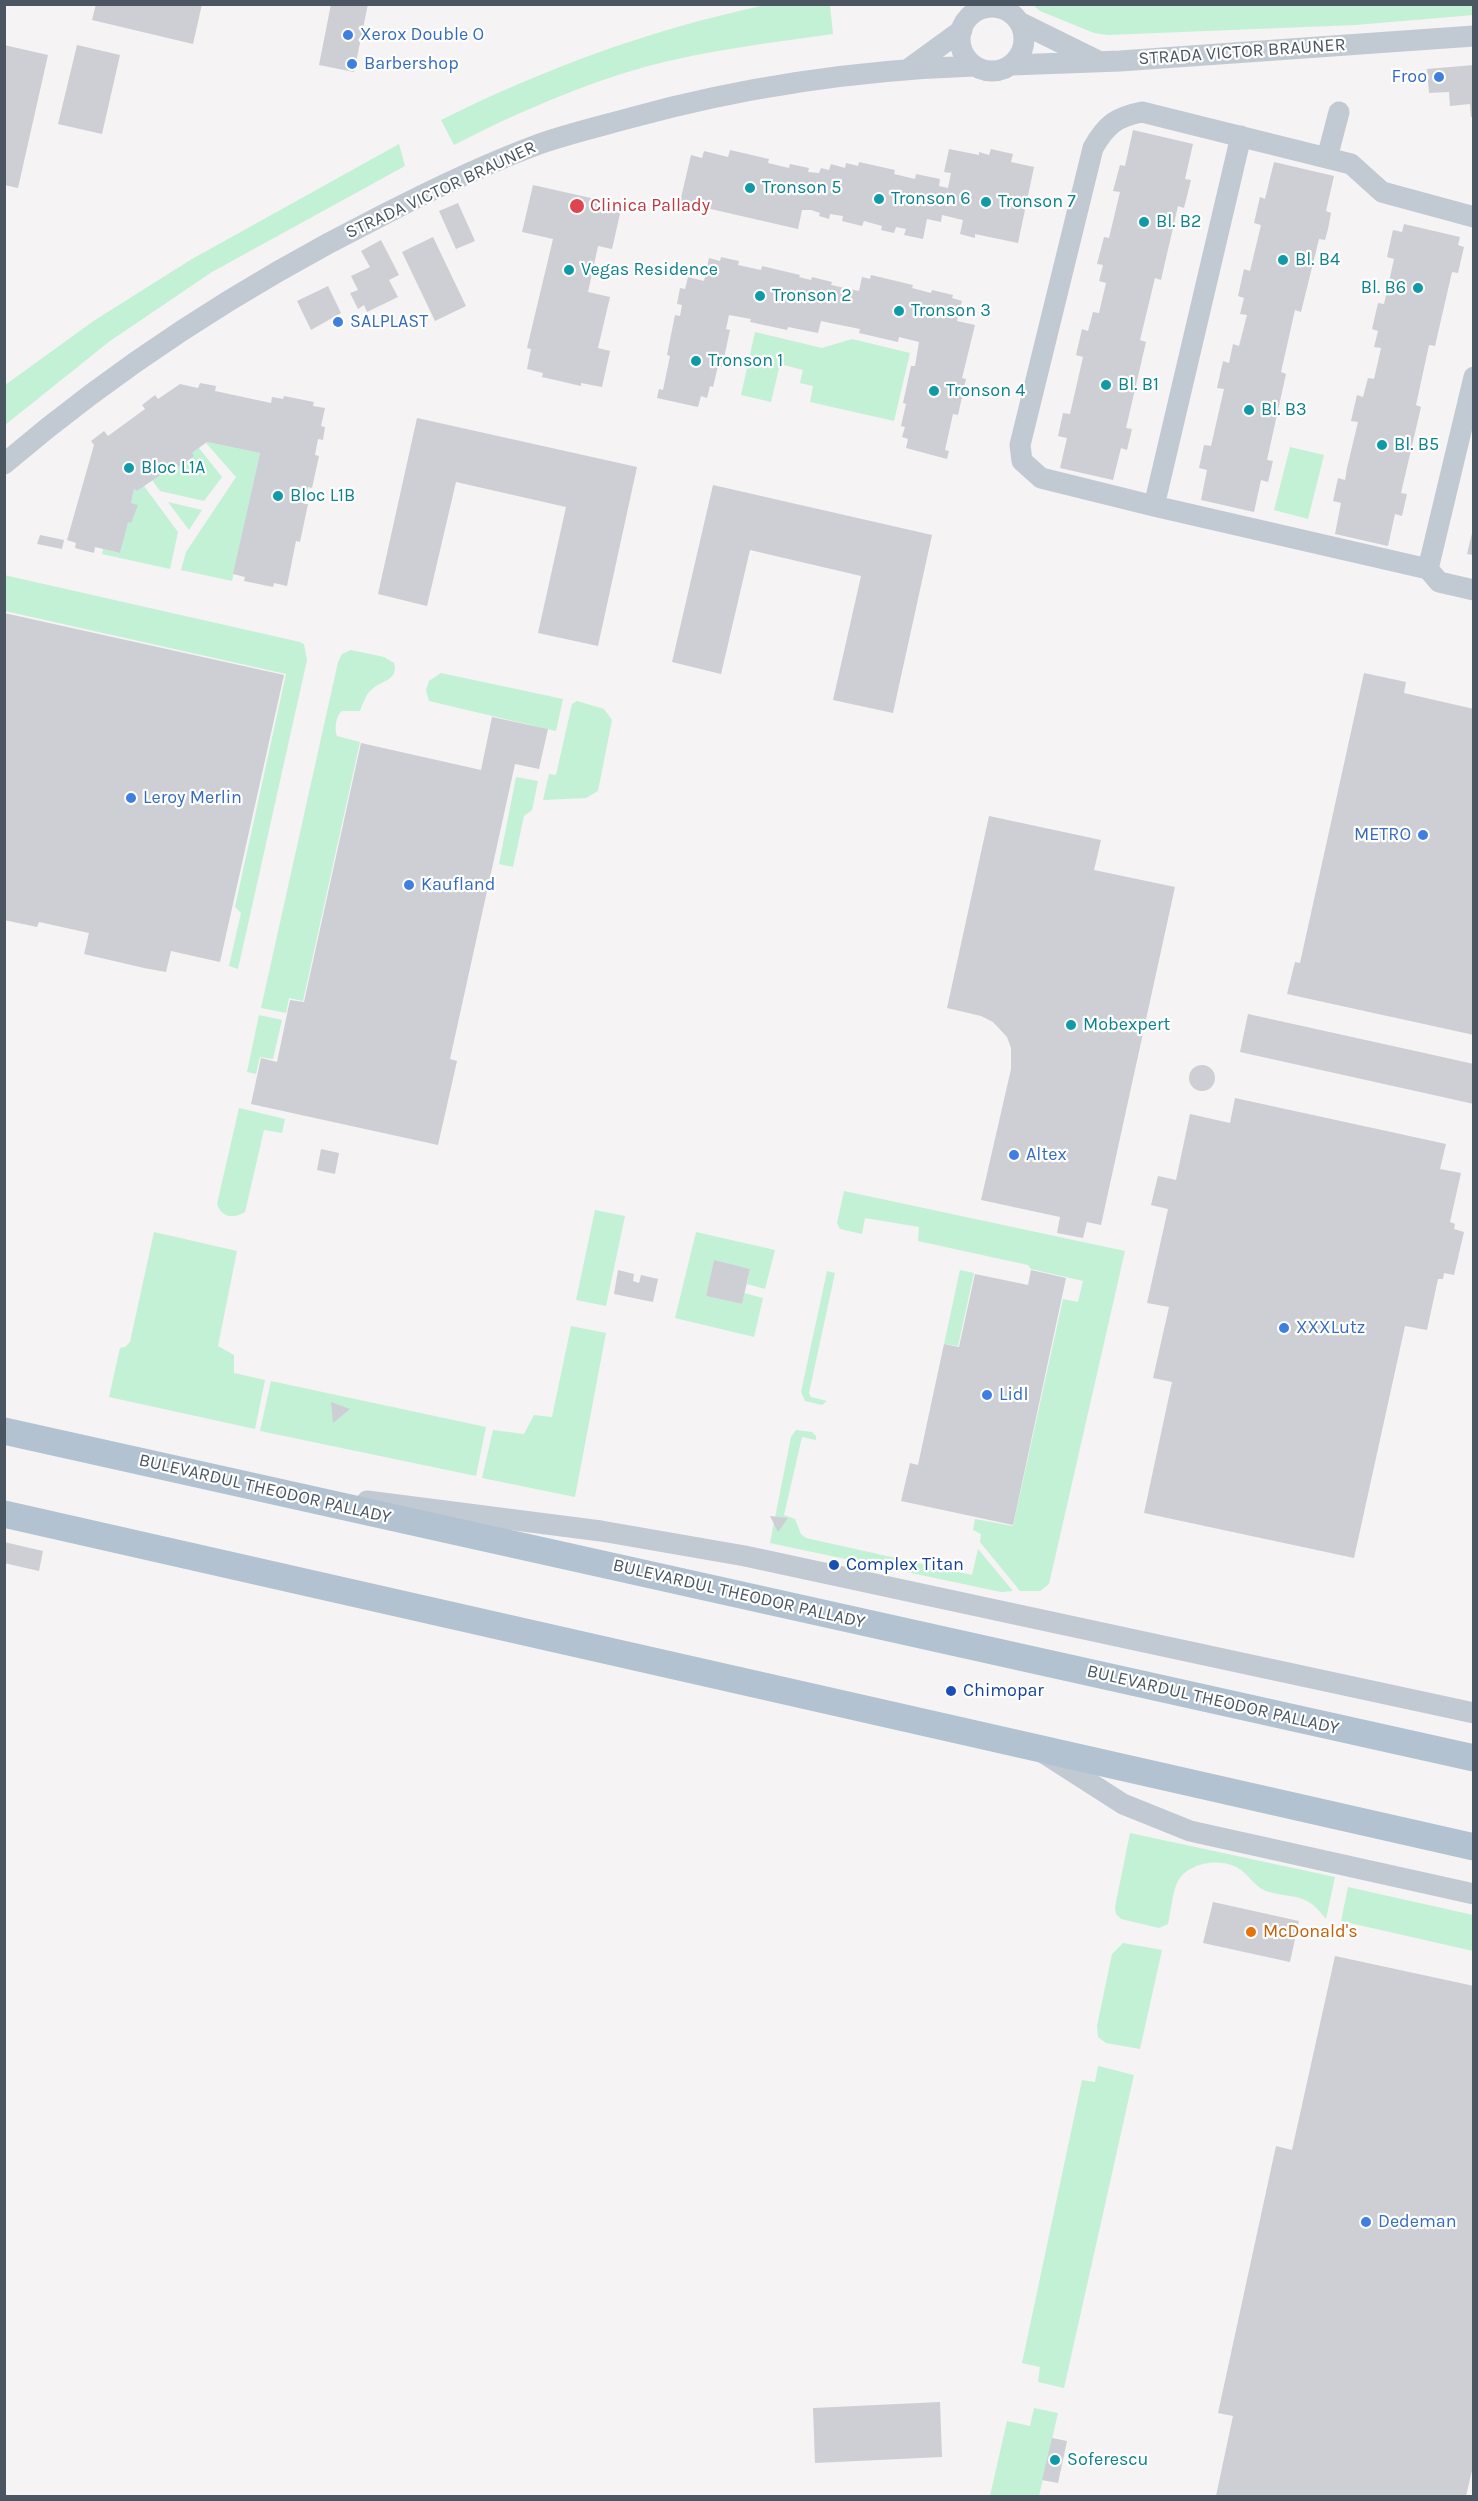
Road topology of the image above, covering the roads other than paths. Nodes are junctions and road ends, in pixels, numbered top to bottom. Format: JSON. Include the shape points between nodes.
{"nodes":[{"id":1,"x":997,"y":6,"type":"edge"},
{"id":2,"x":1019,"y":22,"type":"junction"},
{"id":3,"x":962,"y":30,"type":"junction"},
{"id":4,"x":1473,"y":36,"type":"edge"},
{"id":5,"x":1099,"y":62,"type":"junction"},
{"id":6,"x":1011,"y":65,"type":"junction"},
{"id":7,"x":975,"y":66,"type":"junction"},
{"id":8,"x":907,"y":70,"type":"junction"},
{"id":9,"x":1339,"y":112,"type":"dead end"},
{"id":10,"x":1241,"y":136,"type":"junction"},
{"id":11,"x":1327,"y":158,"type":"junction"},
{"id":12,"x":1473,"y":217,"type":"edge"},
{"id":13,"x":1472,"y":387,"type":"edge"},
{"id":14,"x":4,"y":464,"type":"edge"},
{"id":15,"x":1154,"y":506,"type":"junction"},
{"id":16,"x":1428,"y":569,"type":"junction"},
{"id":17,"x":1473,"y":590,"type":"edge"},
{"id":18,"x":4,"y":1431,"type":"edge"},
{"id":19,"x":299,"y":1497,"type":"junction"},
{"id":20,"x":4,"y":1514,"type":"edge"},
{"id":21,"x":1473,"y":1713,"type":"edge"},
{"id":22,"x":1036,"y":1749,"type":"junction"},
{"id":23,"x":1473,"y":1758,"type":"edge"},
{"id":24,"x":1473,"y":1847,"type":"edge"},
{"id":25,"x":1473,"y":1894,"type":"edge"}],
"edges":[{"from":1,"to":2,"type":"street"},
{"from":1,"to":3,"type":"street","via":[[972,14]]},
{"from":2,"to":5,"type":"street"},
{"from":2,"to":6,"type":"street","via":[[1023,50]]},
{"from":3,"to":7,"type":"street","via":[[962,50]]},
{"from":3,"to":8,"type":"street"},
{"from":4,"to":5,"type":"street","name":"STRADA VICTOR BRAUNER"},
{"from":5,"to":6,"type":"street","name":"STRADA VICTOR BRAUNER"},
{"from":6,"to":7,"type":"street","via":[[993,71]]},
{"from":7,"to":8,"type":"street","name":"STRADA VICTOR BRAUNER"},
{"from":8,"to":14,"type":"street","name":"STRADA VICTOR BRAUNER","via":[[803,81],[708,98],[543,142],[485,165],[341,236],[228,299],[112,379]]},
{"from":9,"to":11,"type":"street"},
{"from":10,"to":11,"type":"street"},
{"from":10,"to":15,"type":"street"},
{"from":10,"to":15,"type":"street","via":[[1142,112],[1126,115],[1104,130],[1093,148],[1023,427],[1022,461],[1041,478]]},
{"from":11,"to":12,"type":"street","via":[[1352,164],[1382,192]]},
{"from":13,"to":16,"type":"street"},
{"from":15,"to":16,"type":"street"},
{"from":16,"to":17,"type":"street","via":[[1439,582]]},
{"from":18,"to":19,"type":"main road","name":"BULEVARDUL THEODOR PALLADY"},
{"from":19,"to":21,"type":"street","via":[[381,1502],[679,1544],[1046,1619]]},
{"from":19,"to":23,"type":"main road","name":"BULEVARDUL THEODOR PALLADY"},
{"from":20,"to":22,"type":"main road"},
{"from":22,"to":24,"type":"main road"},
{"from":22,"to":25,"type":"street","via":[[1123,1804],[1190,1831]]}]}
